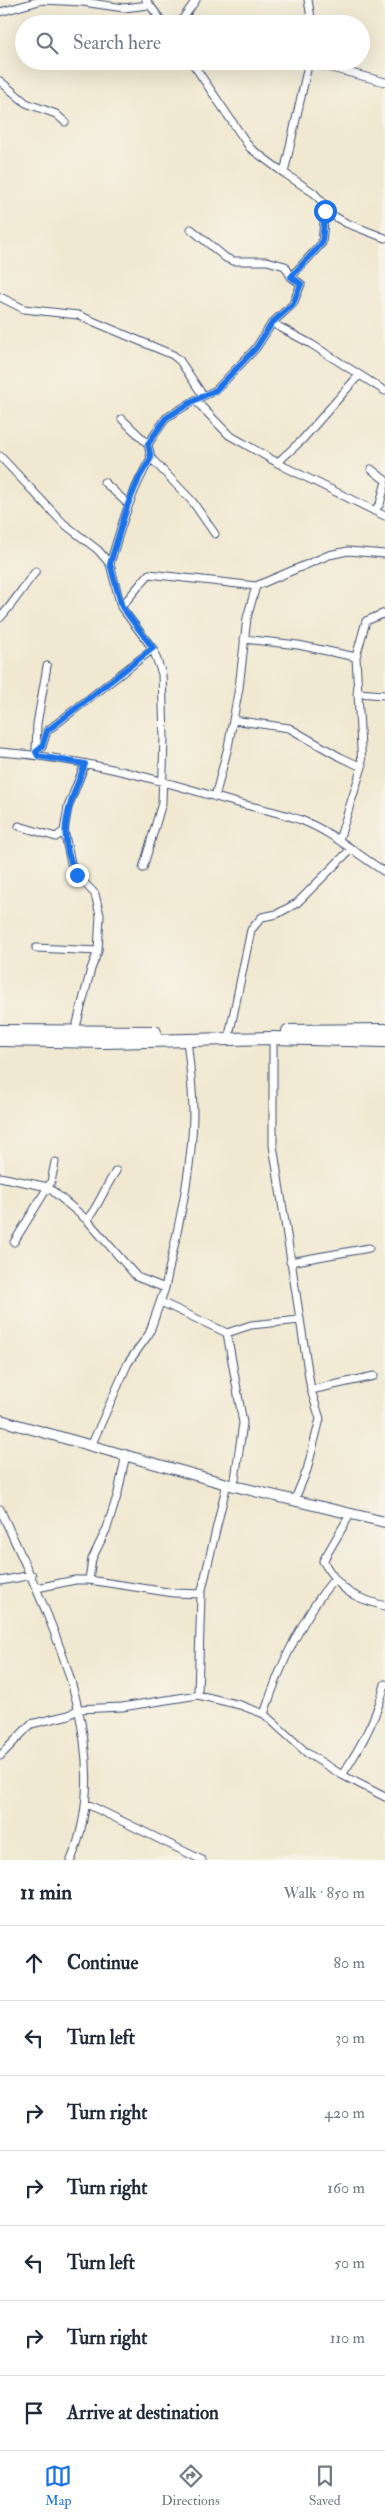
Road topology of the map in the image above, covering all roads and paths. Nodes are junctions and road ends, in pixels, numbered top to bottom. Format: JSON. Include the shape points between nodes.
{"nodes":[{"id":1,"x":196,"y":0,"type":"edge"},
{"id":2,"x":308,"y":0,"type":"edge"},
{"id":3,"x":148,"y":2,"type":"edge"},
{"id":4,"x":0,"y":12,"type":"edge"},
{"id":5,"x":157,"y":15,"type":"edge"},
{"id":6,"x":185,"y":15,"type":"edge"},
{"id":7,"x":310,"y":15,"type":"edge"},
{"id":8,"x":197,"y":70,"type":"edge"},
{"id":9,"x":307,"y":70,"type":"edge"},
{"id":10,"x":339,"y":70,"type":"edge"},
{"id":11,"x":0,"y":81,"type":"edge"},
{"id":12,"x":385,"y":82,"type":"edge"},
{"id":13,"x":64,"y":122,"type":"dead end"},
{"id":14,"x":284,"y":173,"type":"junction"},
{"id":15,"x":325,"y":211,"type":"junction"},
{"id":16,"x":191,"y":229,"type":"dead end"},
{"id":17,"x":385,"y":238,"type":"edge"},
{"id":18,"x":291,"y":277,"type":"junction"},
{"id":19,"x":0,"y":297,"type":"edge"},
{"id":20,"x":272,"y":323,"type":"junction"},
{"id":21,"x":359,"y":375,"type":"junction"},
{"id":22,"x":385,"y":391,"type":"edge"},
{"id":23,"x":206,"y":395,"type":"junction"},
{"id":24,"x":195,"y":400,"type":"junction"},
{"id":25,"x":122,"y":419,"type":"dead end"},
{"id":26,"x":148,"y":444,"type":"junction"},
{"id":27,"x":0,"y":456,"type":"edge"},
{"id":28,"x":151,"y":458,"type":"junction"},
{"id":29,"x":277,"y":463,"type":"junction"},
{"id":30,"x":371,"y":469,"type":"dead end"},
{"id":31,"x":385,"y":480,"type":"edge"},
{"id":32,"x":104,"y":482,"type":"dead end"},
{"id":33,"x":385,"y":485,"type":"edge"},
{"id":34,"x":128,"y":504,"type":"junction"},
{"id":35,"x":374,"y":511,"type":"junction"},
{"id":36,"x":385,"y":516,"type":"edge"},
{"id":37,"x":215,"y":534,"type":"dead end"},
{"id":38,"x":385,"y":554,"type":"edge"},
{"id":39,"x":110,"y":564,"type":"junction"},
{"id":40,"x":36,"y":571,"type":"dead end"},
{"id":41,"x":256,"y":586,"type":"junction"},
{"id":42,"x":122,"y":607,"type":"junction"},
{"id":43,"x":385,"y":613,"type":"edge"},
{"id":44,"x":0,"y":618,"type":"edge"},
{"id":45,"x":244,"y":639,"type":"junction"},
{"id":46,"x":153,"y":648,"type":"junction"},
{"id":47,"x":356,"y":657,"type":"junction"},
{"id":48,"x":47,"y":666,"type":"dead end"},
{"id":49,"x":357,"y":693,"type":"junction"},
{"id":50,"x":385,"y":696,"type":"edge"},
{"id":51,"x":233,"y":720,"type":"junction"},
{"id":52,"x":0,"y":752,"type":"edge"},
{"id":53,"x":37,"y":754,"type":"junction"},
{"id":54,"x":85,"y":764,"type":"junction"},
{"id":55,"x":362,"y":767,"type":"junction"},
{"id":56,"x":162,"y":781,"type":"junction"},
{"id":57,"x":215,"y":797,"type":"junction"},
{"id":58,"x":19,"y":826,"type":"dead end"},
{"id":59,"x":64,"y":831,"type":"junction"},
{"id":60,"x":339,"y":840,"type":"junction"},
{"id":61,"x":350,"y":850,"type":"junction"},
{"id":62,"x":143,"y":868,"type":"dead end"},
{"id":63,"x":385,"y":872,"type":"edge"},
{"id":64,"x":36,"y":948,"type":"dead end"},
{"id":65,"x":98,"y":951,"type":"junction"},
{"id":66,"x":385,"y":1030,"type":"edge"},
{"id":67,"x":0,"y":1031,"type":"edge"},
{"id":68,"x":75,"y":1031,"type":"junction"},
{"id":69,"x":230,"y":1031,"type":"junction"},
{"id":70,"x":273,"y":1038,"type":"junction"},
{"id":71,"x":0,"y":1040,"type":"edge"},
{"id":72,"x":187,"y":1040,"type":"junction"},
{"id":73,"x":385,"y":1041,"type":"edge"},
{"id":74,"x":55,"y":1162,"type":"dead end"},
{"id":75,"x":116,"y":1171,"type":"dead end"},
{"id":76,"x":0,"y":1177,"type":"edge"},
{"id":77,"x":48,"y":1187,"type":"junction"},
{"id":78,"x":87,"y":1220,"type":"junction"},
{"id":79,"x":14,"y":1242,"type":"dead end"},
{"id":80,"x":369,"y":1248,"type":"dead end"},
{"id":81,"x":290,"y":1262,"type":"junction"},
{"id":82,"x":165,"y":1288,"type":"junction"},
{"id":83,"x":161,"y":1302,"type":"junction"},
{"id":84,"x":300,"y":1320,"type":"junction"},
{"id":85,"x":227,"y":1333,"type":"junction"},
{"id":86,"x":374,"y":1376,"type":"dead end"},
{"id":87,"x":311,"y":1390,"type":"junction"},
{"id":88,"x":0,"y":1420,"type":"edge"},
{"id":89,"x":91,"y":1446,"type":"junction"},
{"id":90,"x":126,"y":1454,"type":"junction"},
{"id":91,"x":230,"y":1484,"type":"junction"},
{"id":92,"x":296,"y":1499,"type":"junction"},
{"id":93,"x":0,"y":1509,"type":"edge"},
{"id":94,"x":351,"y":1513,"type":"junction"},
{"id":95,"x":385,"y":1522,"type":"edge"},
{"id":96,"x":32,"y":1575,"type":"junction"},
{"id":97,"x":334,"y":1579,"type":"junction"},
{"id":98,"x":89,"y":1580,"type":"junction"},
{"id":99,"x":0,"y":1581,"type":"edge"},
{"id":100,"x":37,"y":1588,"type":"junction"},
{"id":101,"x":201,"y":1594,"type":"junction"},
{"id":102,"x":385,"y":1606,"type":"edge"},
{"id":103,"x":385,"y":1684,"type":"edge"},
{"id":104,"x":198,"y":1695,"type":"junction"},
{"id":105,"x":78,"y":1709,"type":"junction"},
{"id":106,"x":264,"y":1714,"type":"junction"},
{"id":107,"x":0,"y":1756,"type":"edge"},
{"id":108,"x":342,"y":1775,"type":"junction"},
{"id":109,"x":385,"y":1797,"type":"edge"},
{"id":110,"x":86,"y":1804,"type":"junction"},
{"id":111,"x":71,"y":1860,"type":"edge"},
{"id":112,"x":202,"y":1860,"type":"edge"}],
"edges":[{"from":1,"to":6,"type":"street"},
{"from":2,"to":7,"type":"street"},
{"from":3,"to":4,"type":"street","via":[[124,8],[43,0]]},
{"from":3,"to":5,"type":"street"},
{"from":8,"to":14,"type":"street","via":[[250,148]]},
{"from":9,"to":14,"type":"street"},
{"from":10,"to":12,"type":"street"},
{"from":11,"to":13,"type":"street","via":[[26,103],[56,114]]},
{"from":14,"to":15,"type":"street","via":[[314,194],[323,203]]},
{"from":15,"to":17,"type":"street"},
{"from":15,"to":18,"type":"street","via":[[322,243]]},
{"from":16,"to":18,"type":"street","via":[[226,258],[233,261],[267,260],[285,266]]},
{"from":18,"to":20,"type":"street","via":[[301,284],[293,304]]},
{"from":19,"to":23,"type":"street","via":[[24,308],[78,315],[172,355]]},
{"from":20,"to":21,"type":"street"},
{"from":20,"to":23,"type":"street","via":[[256,348],[216,390]]},
{"from":21,"to":22,"type":"street"},
{"from":21,"to":29,"type":"street","via":[[302,440]]},
{"from":23,"to":24,"type":"street"},
{"from":24,"to":26,"type":"street","via":[[166,418]]},
{"from":24,"to":29,"type":"street","via":[[229,435]]},
{"from":25,"to":26,"type":"street"},
{"from":26,"to":28,"type":"street"},
{"from":27,"to":39,"type":"street","via":[[64,523]]},
{"from":28,"to":34,"type":"street"},
{"from":28,"to":37,"type":"street","via":[[192,501]]},
{"from":29,"to":35,"type":"street"},
{"from":30,"to":31,"type":"street"},
{"from":32,"to":34,"type":"street"},
{"from":33,"to":35,"type":"street","via":[[380,504]]},
{"from":34,"to":39,"type":"street"},
{"from":35,"to":36,"type":"street"},
{"from":38,"to":41,"type":"street","via":[[348,551]]},
{"from":39,"to":42,"type":"street"},
{"from":40,"to":44,"type":"street"},
{"from":41,"to":42,"type":"street","via":[[150,574]]},
{"from":41,"to":45,"type":"street"},
{"from":42,"to":46,"type":"street"},
{"from":43,"to":47,"type":"street","via":[[366,621]]},
{"from":45,"to":47,"type":"street","via":[[281,642]]},
{"from":45,"to":51,"type":"street"},
{"from":46,"to":53,"type":"street","via":[[47,731]]},
{"from":46,"to":56,"type":"street","via":[[162,674]]},
{"from":47,"to":49,"type":"street"},
{"from":48,"to":53,"type":"street","via":[[37,724]]},
{"from":49,"to":50,"type":"street"},
{"from":49,"to":55,"type":"street"},
{"from":51,"to":55,"type":"street","via":[[289,728]]},
{"from":51,"to":57,"type":"street"},
{"from":52,"to":53,"type":"street"},
{"from":53,"to":54,"type":"street"},
{"from":54,"to":56,"type":"street"},
{"from":54,"to":59,"type":"street","via":[[68,807]]},
{"from":55,"to":60,"type":"street"},
{"from":56,"to":57,"type":"street"},
{"from":56,"to":62,"type":"street","via":[[162,803]]},
{"from":57,"to":60,"type":"street","via":[[300,820]]},
{"from":58,"to":59,"type":"street","via":[[56,838]]},
{"from":59,"to":65,"type":"street","via":[[71,864],[95,894],[100,915]]},
{"from":60,"to":61,"type":"street"},
{"from":61,"to":63,"type":"street"},
{"from":61,"to":69,"type":"street","via":[[298,902],[277,914],[262,917],[251,930]]},
{"from":64,"to":65,"type":"street"},
{"from":65,"to":68,"type":"street"},
{"from":66,"to":69,"type":"highway"},
{"from":67,"to":68,"type":"highway"},
{"from":68,"to":69,"type":"highway"},
{"from":70,"to":72,"type":"highway"},
{"from":70,"to":73,"type":"highway"},
{"from":70,"to":81,"type":"street","via":[[273,1145]]},
{"from":71,"to":72,"type":"highway"},
{"from":72,"to":82,"type":"street","via":[[193,1115],[190,1150],[186,1190]]},
{"from":74,"to":77,"type":"street"},
{"from":75,"to":78,"type":"street"},
{"from":76,"to":77,"type":"street"},
{"from":77,"to":78,"type":"street"},
{"from":77,"to":79,"type":"street"},
{"from":78,"to":82,"type":"street","via":[[137,1277]]},
{"from":80,"to":81,"type":"street"},
{"from":81,"to":84,"type":"street"},
{"from":82,"to":83,"type":"street"},
{"from":83,"to":85,"type":"street"},
{"from":83,"to":89,"type":"street","via":[[149,1334],[128,1363]]},
{"from":84,"to":85,"type":"street","via":[[251,1325]]},
{"from":84,"to":87,"type":"street"},
{"from":85,"to":91,"type":"street","via":[[243,1423]]},
{"from":86,"to":87,"type":"street"},
{"from":87,"to":92,"type":"street","via":[[320,1419]]},
{"from":88,"to":89,"type":"street"},
{"from":89,"to":90,"type":"street"},
{"from":90,"to":91,"type":"street"},
{"from":90,"to":98,"type":"street","via":[[118,1493],[107,1528],[97,1545]]},
{"from":91,"to":92,"type":"street"},
{"from":91,"to":101,"type":"street"},
{"from":92,"to":94,"type":"street"},
{"from":93,"to":96,"type":"street"},
{"from":94,"to":95,"type":"street"},
{"from":94,"to":97,"type":"street","via":[[323,1561]]},
{"from":96,"to":99,"type":"street"},
{"from":96,"to":100,"type":"street"},
{"from":97,"to":102,"type":"street","via":[[356,1598]]},
{"from":97,"to":106,"type":"street","via":[[312,1604],[281,1666]]},
{"from":98,"to":100,"type":"street"},
{"from":98,"to":101,"type":"street"},
{"from":100,"to":105,"type":"street","via":[[59,1645]]},
{"from":101,"to":104,"type":"street"},
{"from":103,"to":108,"type":"street","via":[[374,1718]]},
{"from":104,"to":105,"type":"street"},
{"from":104,"to":106,"type":"street"},
{"from":105,"to":107,"type":"street","via":[[70,1715],[31,1724]]},
{"from":105,"to":110,"type":"street","via":[[86,1756]]},
{"from":106,"to":108,"type":"street","via":[[307,1753]]},
{"from":108,"to":109,"type":"street"},
{"from":110,"to":111,"type":"street"},
{"from":110,"to":112,"type":"street"}]}
